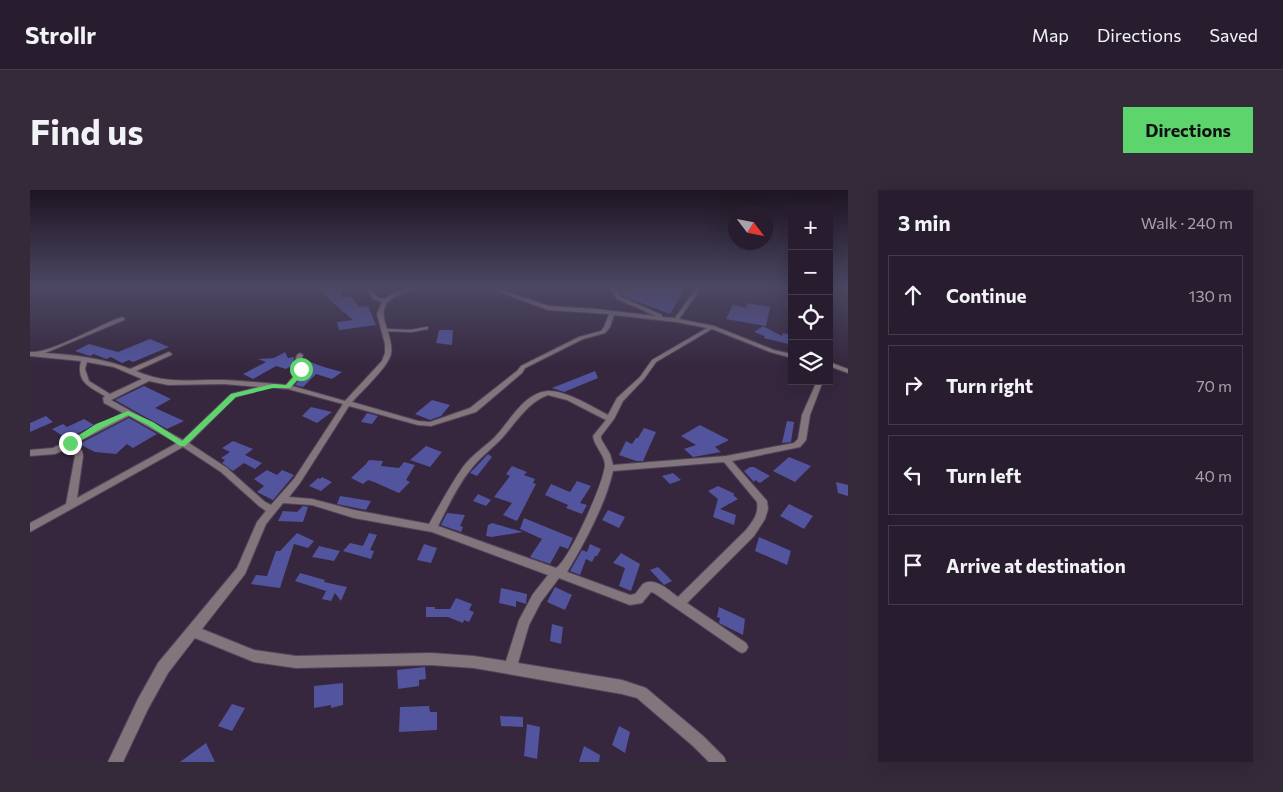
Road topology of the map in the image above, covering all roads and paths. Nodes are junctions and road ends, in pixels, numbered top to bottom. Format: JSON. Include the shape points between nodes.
{"nodes":[{"id":1,"x":612,"y":313,"type":"edge"},
{"id":2,"x":380,"y":314,"type":"edge"},
{"id":3,"x":618,"y":314,"type":"edge"},
{"id":4,"x":654,"y":314,"type":"edge"},
{"id":5,"x":681,"y":314,"type":"edge"},
{"id":6,"x":122,"y":318,"type":"dead end"},
{"id":7,"x":666,"y":319,"type":"junction"},
{"id":8,"x":676,"y":320,"type":"junction"},
{"id":9,"x":712,"y":327,"type":"junction"},
{"id":10,"x":427,"y":328,"type":"dead end"},
{"id":11,"x":385,"y":330,"type":"junction"},
{"id":12,"x":169,"y":354,"type":"dead end"},
{"id":13,"x":31,"y":355,"type":"edge"},
{"id":14,"x":300,"y":355,"type":"dead end"},
{"id":15,"x":788,"y":355,"type":"edge"},
{"id":16,"x":84,"y":360,"type":"junction"},
{"id":17,"x":833,"y":365,"type":"edge"},
{"id":18,"x":130,"y":371,"type":"junction"},
{"id":19,"x":848,"y":371,"type":"edge"},
{"id":20,"x":148,"y":379,"type":"junction"},
{"id":21,"x":818,"y":385,"type":"edge"},
{"id":22,"x":273,"y":386,"type":"junction"},
{"id":23,"x":288,"y":387,"type":"junction"},
{"id":24,"x":109,"y":396,"type":"junction"},
{"id":25,"x":347,"y":403,"type":"junction"},
{"id":26,"x":128,"y":413,"type":"junction"},
{"id":27,"x":610,"y":419,"type":"junction"},
{"id":28,"x":70,"y":443,"type":"junction"},
{"id":29,"x":182,"y":444,"type":"junction"},
{"id":30,"x":30,"y":453,"type":"edge"},
{"id":31,"x":726,"y":459,"type":"junction"},
{"id":32,"x":609,"y":468,"type":"junction"},
{"id":33,"x":283,"y":500,"type":"junction"},
{"id":34,"x":71,"y":504,"type":"junction"},
{"id":35,"x":273,"y":510,"type":"junction"},
{"id":36,"x":30,"y":528,"type":"edge"},
{"id":37,"x":432,"y":528,"type":"junction"},
{"id":38,"x":557,"y":573,"type":"junction"},
{"id":39,"x":679,"y":603,"type":"junction"},
{"id":40,"x":192,"y":631,"type":"junction"},
{"id":41,"x":742,"y":647,"type":"dead end"},
{"id":42,"x":510,"y":669,"type":"junction"},
{"id":43,"x":115,"y":762,"type":"edge"},
{"id":44,"x":719,"y":762,"type":"edge"}],
"edges":[{"from":1,"to":25,"type":"street","via":[[603,332],[581,338],[523,367],[482,403],[463,414],[425,424]]},
{"from":2,"to":11,"type":"street"},
{"from":3,"to":7,"type":"street"},
{"from":4,"to":7,"type":"street"},
{"from":5,"to":8,"type":"street"},
{"from":6,"to":13,"type":"street","via":[[53,349]]},
{"from":7,"to":8,"type":"street"},
{"from":8,"to":9,"type":"street"},
{"from":9,"to":15,"type":"street"},
{"from":9,"to":27,"type":"street","via":[[654,361],[620,400]]},
{"from":10,"to":11,"type":"lane"},
{"from":11,"to":25,"type":"street","via":[[388,352],[385,362]]},
{"from":12,"to":18,"type":"street"},
{"from":13,"to":16,"type":"street"},
{"from":14,"to":23,"type":"street","via":[[297,364],[302,370]]},
{"from":16,"to":18,"type":"street","via":[[116,365]]},
{"from":16,"to":24,"type":"street","via":[[82,369],[86,382]]},
{"from":17,"to":19,"type":"street"},
{"from":18,"to":20,"type":"street"},
{"from":20,"to":22,"type":"street","via":[[168,383],[224,382]]},
{"from":20,"to":24,"type":"street"},
{"from":21,"to":31,"type":"street","via":[[806,415],[800,443]]},
{"from":22,"to":23,"type":"street"},
{"from":22,"to":29,"type":"street","via":[[233,396]]},
{"from":23,"to":25,"type":"street"},
{"from":24,"to":26,"type":"street","via":[[108,401]]},
{"from":25,"to":33,"type":"street"},
{"from":26,"to":28,"type":"street"},
{"from":26,"to":29,"type":"street"},
{"from":27,"to":32,"type":"street","via":[[596,439],[607,457]]},
{"from":27,"to":37,"type":"street","via":[[560,396],[549,393],[540,396],[526,406],[466,469]]},
{"from":28,"to":30,"type":"street","via":[[50,452]]},
{"from":28,"to":34,"type":"street","via":[[79,456]]},
{"from":29,"to":34,"type":"street"},
{"from":29,"to":35,"type":"street","via":[[224,470]]},
{"from":31,"to":32,"type":"street"},
{"from":31,"to":39,"type":"street","via":[[762,501],[763,510],[750,533]]},
{"from":32,"to":38,"type":"street","via":[[564,569]]},
{"from":33,"to":35,"type":"street"},
{"from":33,"to":37,"type":"street","via":[[312,502],[354,514]]},
{"from":34,"to":36,"type":"street"},
{"from":35,"to":40,"type":"street","via":[[262,522],[241,571]]},
{"from":37,"to":38,"type":"street"},
{"from":38,"to":39,"type":"street","via":[[630,600],[638,599],[651,586]]},
{"from":38,"to":42,"type":"street","via":[[537,598],[523,624]]},
{"from":39,"to":41,"type":"street"},
{"from":40,"to":42,"type":"street","via":[[254,656],[296,662],[431,659]]},
{"from":40,"to":43,"type":"street","via":[[163,668]]},
{"from":42,"to":44,"type":"street","via":[[563,676],[641,693]]}]}
